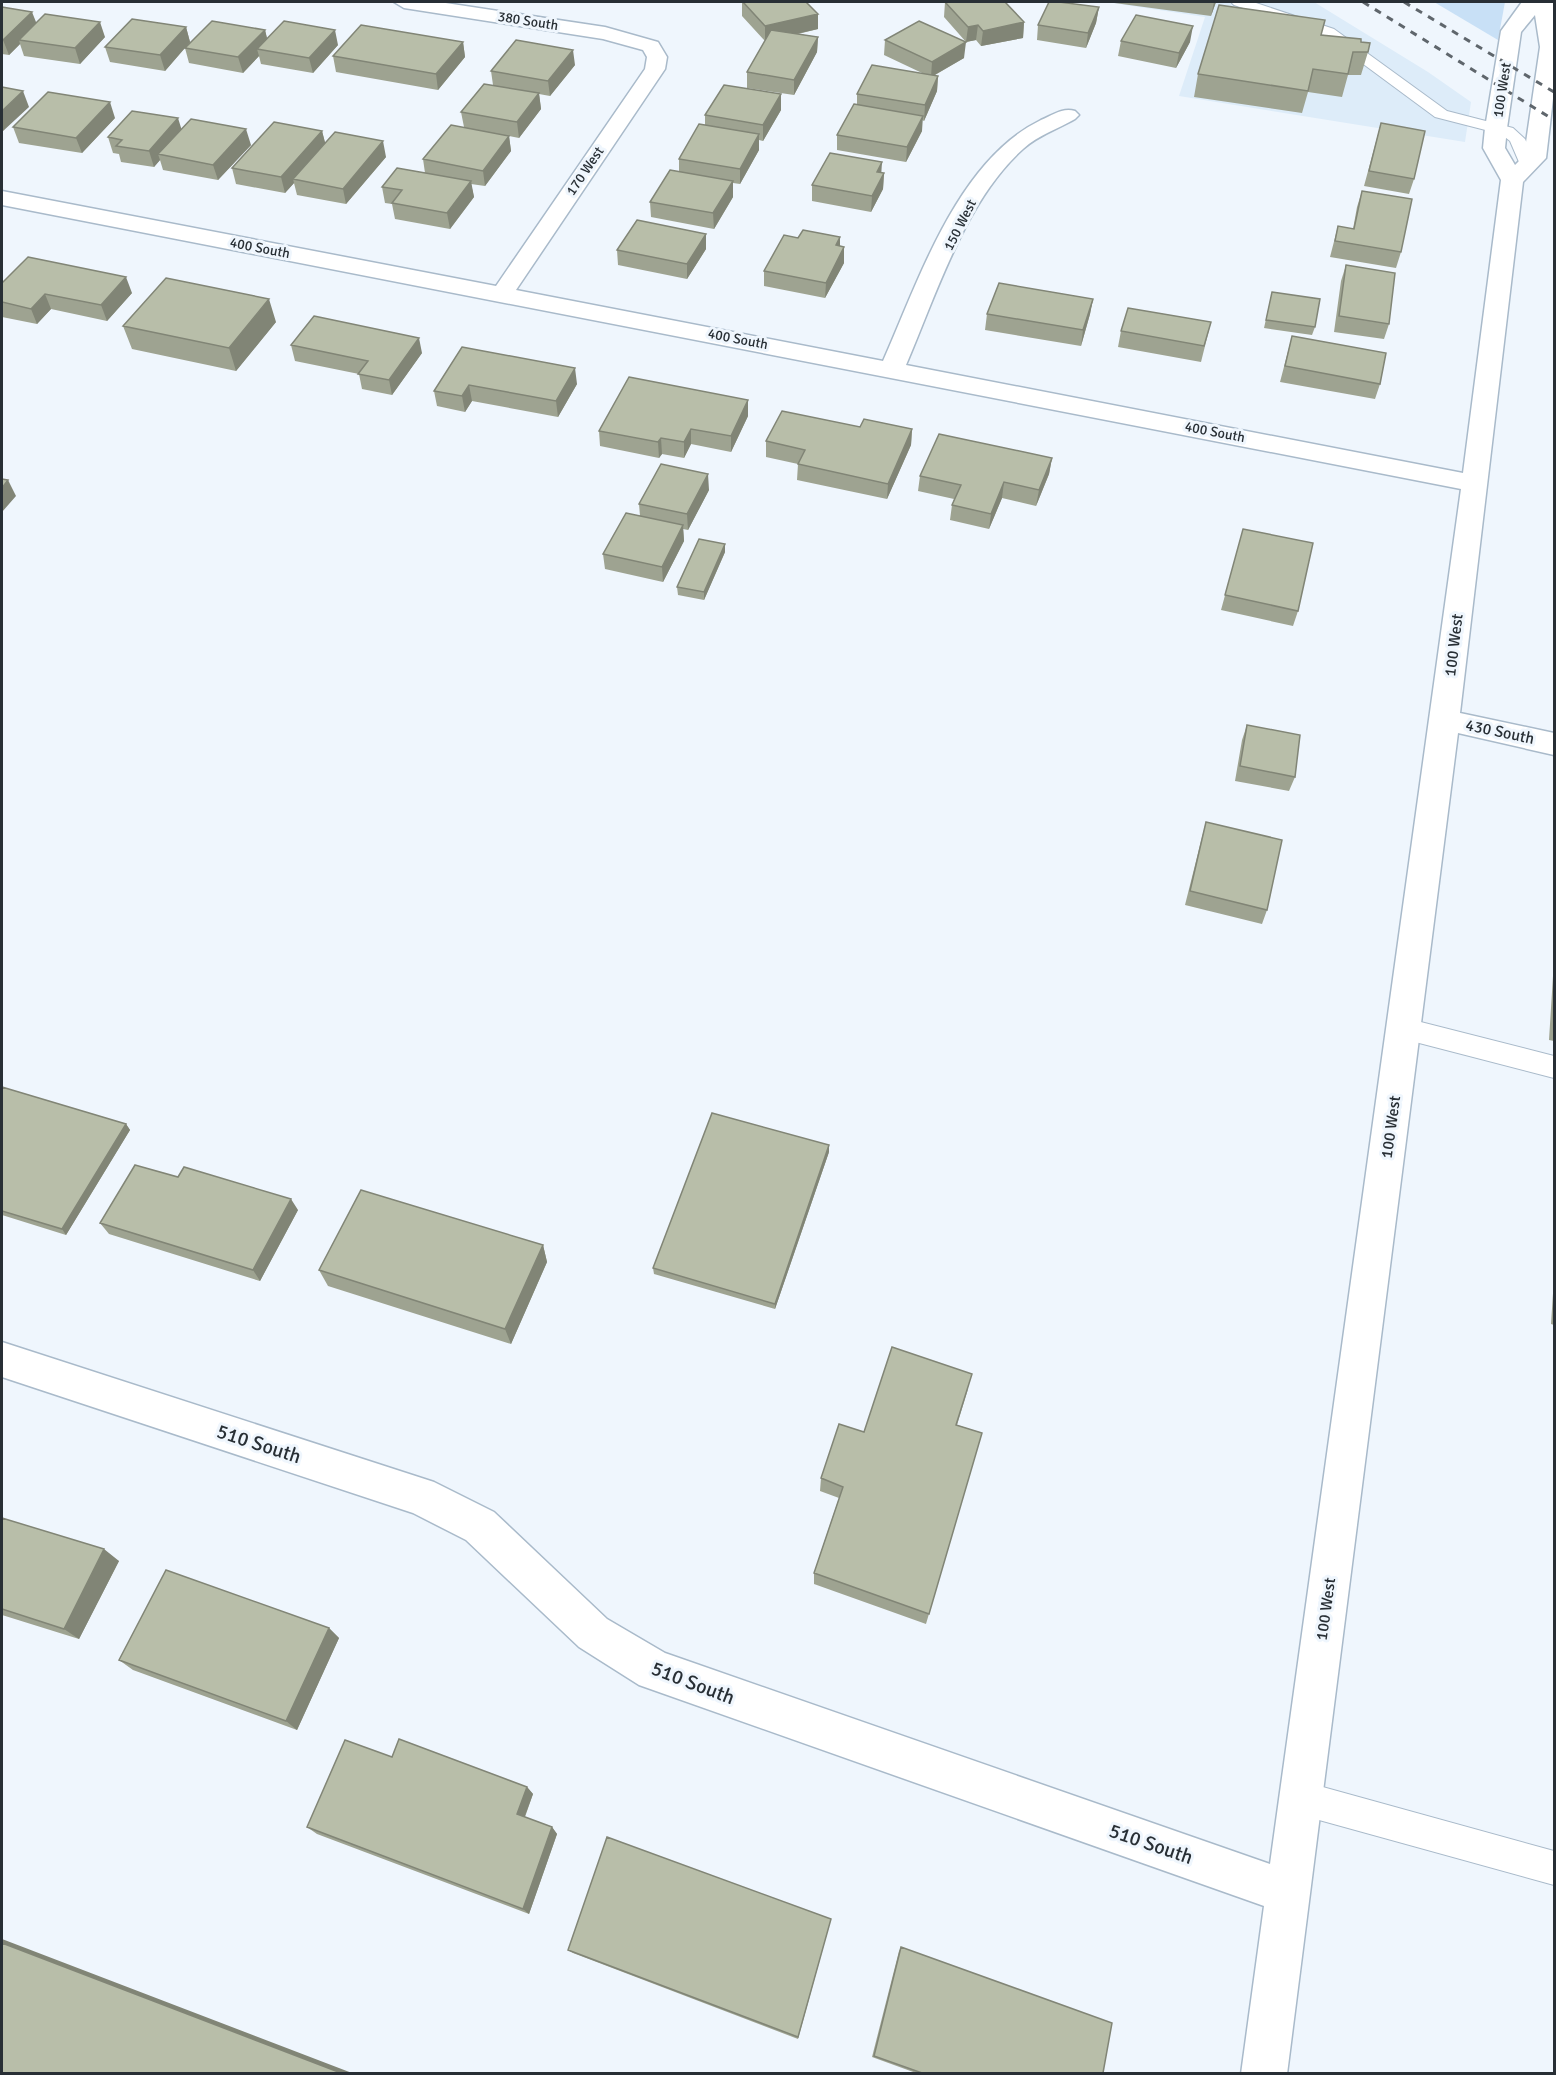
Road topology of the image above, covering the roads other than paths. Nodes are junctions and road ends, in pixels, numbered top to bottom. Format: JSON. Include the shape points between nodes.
{"nodes":[{"id":1,"x":404,"y":2,"type":"edge"},
{"id":2,"x":1239,"y":2,"type":"edge"},
{"id":3,"x":1531,"y":2,"type":"edge"},
{"id":4,"x":1546,"y":2,"type":"edge"},
{"id":5,"x":651,"y":46,"type":"joint"},
{"id":6,"x":1068,"y":115,"type":"dead end"},
{"id":7,"x":1496,"y":128,"type":"junction"},
{"id":8,"x":1520,"y":172,"type":"junction"},
{"id":9,"x":2,"y":198,"type":"edge"},
{"id":10,"x":502,"y":294,"type":"junction"},
{"id":11,"x":892,"y":369,"type":"junction"},
{"id":12,"x":1474,"y":483,"type":"junction"},
{"id":13,"x":1445,"y":720,"type":"junction"},
{"id":14,"x":1554,"y":744,"type":"edge"},
{"id":15,"x":1405,"y":1029,"type":"junction"},
{"id":16,"x":1554,"y":1067,"type":"edge"},
{"id":17,"x":2,"y":1360,"type":"edge"},
{"id":18,"x":1300,"y":1798,"type":"junction"},
{"id":19,"x":1554,"y":1868,"type":"edge"},
{"id":20,"x":1288,"y":1892,"type":"junction"},
{"id":21,"x":1264,"y":2073,"type":"edge"}],
"edges":[{"from":1,"to":5,"type":"street","name":"380 South","via":[[605,33]]},
{"from":2,"to":7,"type":"lane","via":[[1329,32],[1441,114]]},
{"from":3,"to":7,"type":"street","name":"100 West","via":[[1511,31]]},
{"from":4,"to":8,"type":"street","name":"100 West","via":[[1550,47],[1535,158]]},
{"from":5,"to":10,"type":"street","name":"170 West","via":[[657,57],[655,69]]},
{"from":6,"to":11,"type":"street","name":"150 West","via":[[1016,143],[990,173],[954,233]]},
{"from":7,"to":8,"type":"street","name":"100 West","via":[[1494,148]]},
{"from":8,"to":12,"type":"street","name":"100 West"},
{"from":9,"to":10,"type":"street","name":"400 South"},
{"from":10,"to":11,"type":"street","name":"400 South"},
{"from":11,"to":12,"type":"street","name":"400 South"},
{"from":12,"to":13,"type":"street","name":"100 West"},
{"from":13,"to":14,"type":"street","name":"430 South"},
{"from":13,"to":15,"type":"street","name":"100 West"},
{"from":15,"to":16,"type":"lane"},
{"from":15,"to":18,"type":"street","name":"100 West"},
{"from":17,"to":20,"type":"street","name":"510 South","via":[[420,1496],[480,1526],[593,1633],[654,1670]]},
{"from":18,"to":19,"type":"lane"},
{"from":18,"to":20,"type":"street","name":"100 West"},
{"from":20,"to":21,"type":"street","name":"100 West"}]}
